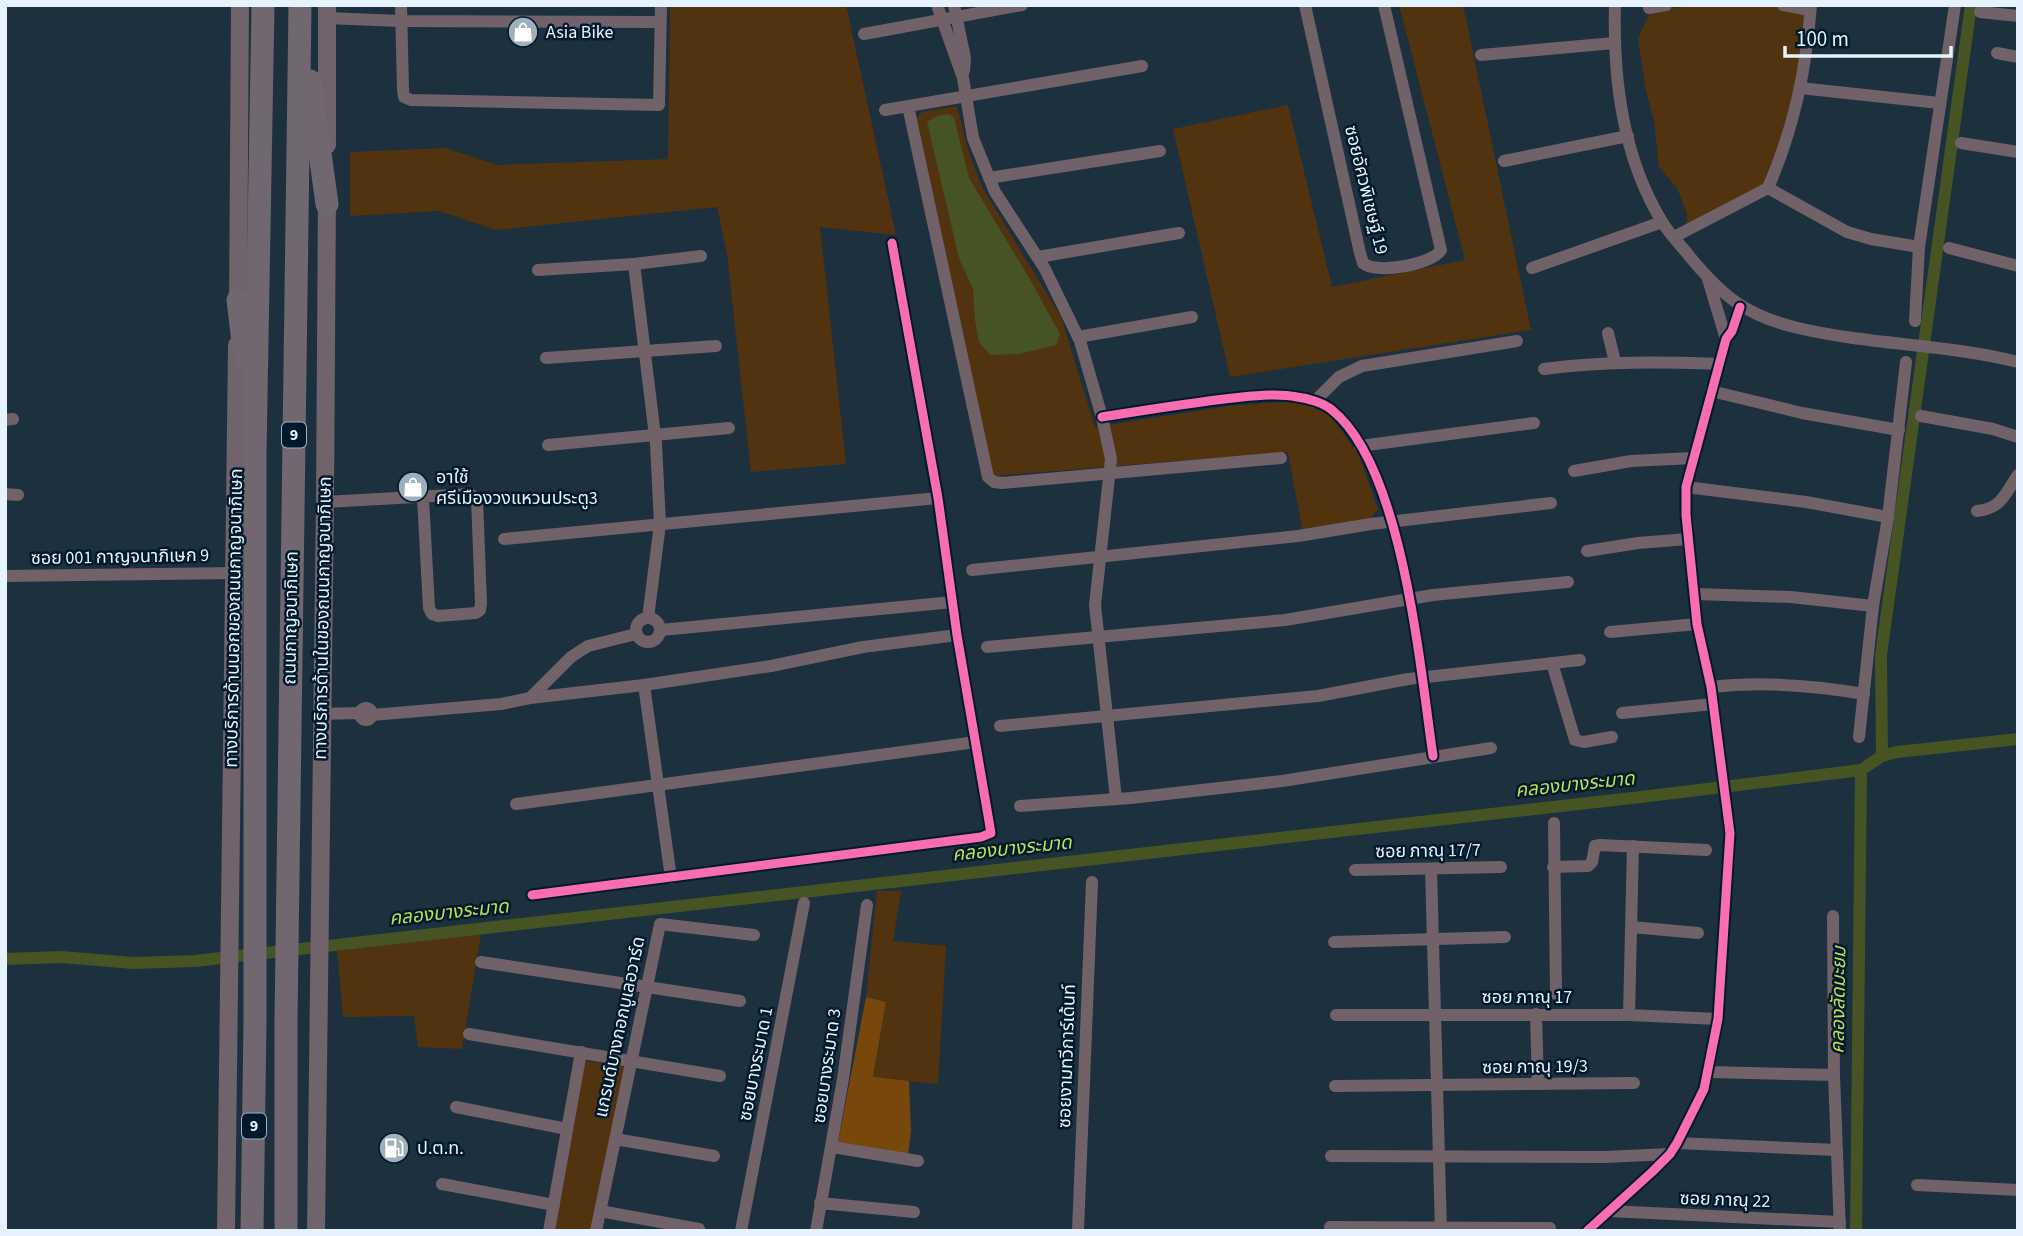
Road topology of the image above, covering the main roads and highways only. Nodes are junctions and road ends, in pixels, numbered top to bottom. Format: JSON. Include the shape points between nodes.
{"nodes":[{"id":1,"x":240,"y":5,"type":"edge"},
{"id":2,"x":263,"y":5,"type":"edge"},
{"id":3,"x":300,"y":5,"type":"edge"},
{"id":4,"x":327,"y":12,"type":"edge"},
{"id":5,"x":327,"y":204,"type":"junction"},
{"id":6,"x":238,"y":300,"type":"junction"},
{"id":7,"x":255,"y":453,"type":"junction"},
{"id":8,"x":226,"y":1231,"type":"edge"},
{"id":9,"x":252,"y":1231,"type":"edge"},
{"id":10,"x":286,"y":1231,"type":"edge"},
{"id":11,"x":316,"y":1231,"type":"edge"}],
"edges":[{"from":1,"to":6,"type":"main road","name":"ทางบริการด้านนอกของถนนกาญจนาภิเษก"},
{"from":2,"to":7,"type":"highway","name":"ถนนกาญจนาภิเษก","number":"9"},
{"from":3,"to":5,"type":"highway"},
{"from":3,"to":10,"type":"highway","name":"ถนนกาญจนาภิเษก","number":"9"},
{"from":4,"to":5,"type":"main road","name":"ทางบริการด้านในของถนนกาญจนาภิเษก"},
{"from":5,"to":11,"type":"main road","name":"ทางบริการด้านในของถนนกาญจนาภิเษก"},
{"from":6,"to":7,"type":"highway"},
{"from":6,"to":8,"type":"main road","name":"ทางบริการด้านนอกของถนนกาญจนาภิเษก"},
{"from":7,"to":9,"type":"highway","name":"ถนนกาญจนาภิเษก","number":"9"}]}
